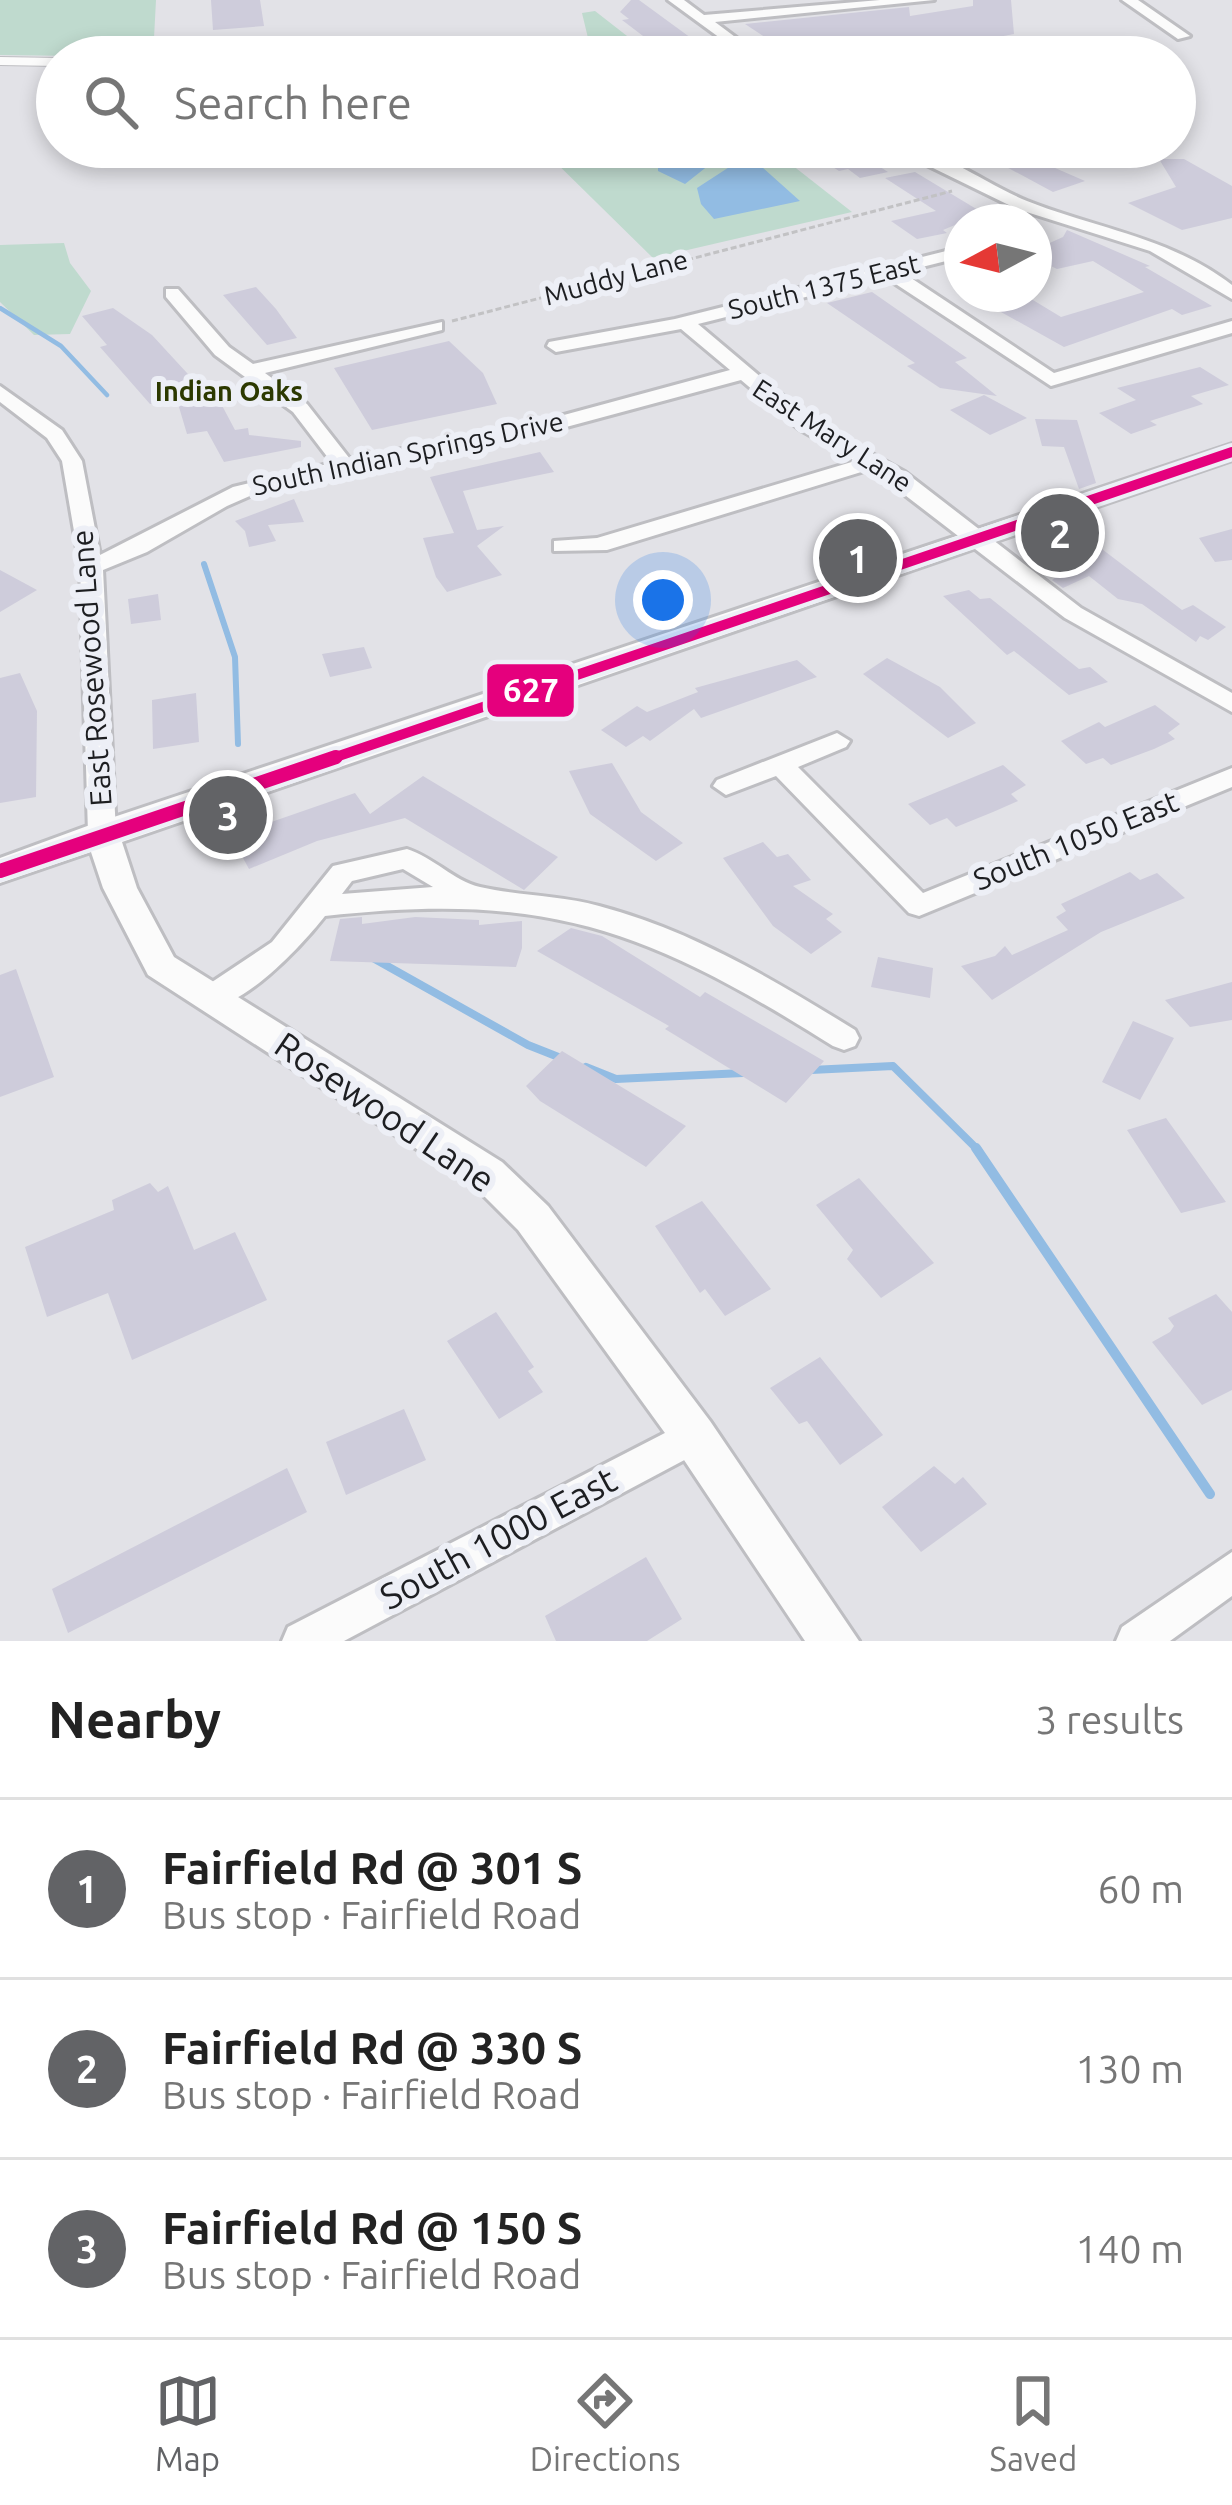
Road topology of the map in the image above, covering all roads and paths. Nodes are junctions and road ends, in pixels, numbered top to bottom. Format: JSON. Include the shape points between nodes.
{"nodes":[{"id":1,"x":675,"y":0,"type":"edge"},
{"id":2,"x":926,"y":0,"type":"edge"},
{"id":3,"x":1130,"y":0,"type":"edge"},
{"id":4,"x":702,"y":19,"type":"junction"},
{"id":5,"x":725,"y":36,"type":"edge"},
{"id":6,"x":1184,"y":36,"type":"dead end"},
{"id":7,"x":0,"y":61,"type":"edge"},
{"id":8,"x":36,"y":62,"type":"edge"},
{"id":9,"x":953,"y":168,"type":"edge"},
{"id":10,"x":983,"y":184,"type":"junction"},
{"id":11,"x":1015,"y":204,"type":"edge"},
{"id":12,"x":1052,"y":221,"type":"edge"},
{"id":13,"x":944,"y":257,"type":"edge"},
{"id":14,"x":888,"y":271,"type":"junction"},
{"id":15,"x":172,"y":293,"type":"dead end"},
{"id":16,"x":1232,"y":294,"type":"edge"},
{"id":17,"x":688,"y":325,"type":"junction"},
{"id":18,"x":435,"y":326,"type":"joint"},
{"id":19,"x":1232,"y":327,"type":"edge"},
{"id":20,"x":556,"y":346,"type":"dead end"},
{"id":21,"x":249,"y":371,"type":"junction"},
{"id":22,"x":740,"y":374,"type":"junction"},
{"id":23,"x":0,"y":392,"type":"edge"},
{"id":24,"x":1232,"y":452,"type":"edge"},
{"id":25,"x":873,"y":462,"type":"junction"},
{"id":26,"x":344,"y":465,"type":"junction"},
{"id":27,"x":982,"y":540,"type":"junction"},
{"id":28,"x":562,"y":546,"type":"dead end"},
{"id":29,"x":91,"y":566,"type":"junction"},
{"id":30,"x":1232,"y":704,"type":"edge"},
{"id":31,"x":837,"y":741,"type":"dead end"},
{"id":32,"x":780,"y":764,"type":"junction"},
{"id":33,"x":1232,"y":777,"type":"edge"},
{"id":34,"x":726,"y":786,"type":"dead end"},
{"id":35,"x":102,"y":833,"type":"junction"},
{"id":36,"x":0,"y":871,"type":"edge"},
{"id":37,"x":212,"y":998,"type":"junction"},
{"id":38,"x":844,"y":1038,"type":"dead end"},
{"id":39,"x":694,"y":1436,"type":"junction"},
{"id":40,"x":1232,"y":1572,"type":"edge"},
{"id":41,"x":302,"y":1641,"type":"edge"},
{"id":42,"x":834,"y":1641,"type":"edge"},
{"id":43,"x":1136,"y":1641,"type":"edge"}],
"edges":[{"from":1,"to":4,"type":"street"},
{"from":2,"to":4,"type":"street"},
{"from":3,"to":6,"type":"street"},
{"from":4,"to":5,"type":"street"},
{"from":7,"to":8,"type":"lane"},
{"from":9,"to":10,"type":"street"},
{"from":10,"to":11,"type":"street"},
{"from":10,"to":18,"type":"path","name":"Muddy Lane"},
{"from":12,"to":16,"type":"street","via":[[1154,242]]},
{"from":13,"to":14,"type":"street","name":"South 1375 East"},
{"from":14,"to":17,"type":"street","name":"South 1375 East"},
{"from":14,"to":19,"type":"street","via":[[1052,380]]},
{"from":15,"to":21,"type":"street"},
{"from":17,"to":20,"type":"street","name":"South 1375 East"},
{"from":17,"to":22,"type":"street","name":"East Mary Lane"},
{"from":18,"to":21,"type":"street"},
{"from":21,"to":26,"type":"street","via":[[300,408]]},
{"from":22,"to":25,"type":"street","name":"East Mary Lane","via":[[806,425]]},
{"from":22,"to":26,"type":"street","name":"South Indian Springs Drive","via":[[529,431]]},
{"from":23,"to":29,"type":"street","name":"East Rosewood Lane","via":[[56,434],[72,461]]},
{"from":24,"to":27,"type":"street"},
{"from":25,"to":27,"type":"street","name":"East Mary Lane"},
{"from":25,"to":28,"type":"street","via":[[599,545]]},
{"from":26,"to":29,"type":"street","name":"South Indian Springs Drive","via":[[223,496],[169,537]]},
{"from":27,"to":30,"type":"street","name":"East Mary Lane","via":[[1114,640]]},
{"from":27,"to":35,"type":"street"},
{"from":29,"to":35,"type":"street","name":"East Rosewood Lane"},
{"from":31,"to":32,"type":"street"},
{"from":32,"to":33,"type":"street","name":"South 1050 East","via":[[920,906]]},
{"from":32,"to":34,"type":"street"},
{"from":35,"to":36,"type":"street"},
{"from":35,"to":37,"type":"street","name":"Rosewood Lane","via":[[161,966]]},
{"from":37,"to":38,"type":"street","via":[[282,950],[322,906],[404,893],[472,896],[566,903],[676,942],[749,976]]},
{"from":37,"to":39,"type":"street","name":"Rosewood Lane","via":[[488,1174],[533,1218]]},
{"from":39,"to":41,"type":"street","name":"South 1000 East"},
{"from":39,"to":42,"type":"street","name":"Rosewood Lane"},
{"from":40,"to":43,"type":"street"}]}
